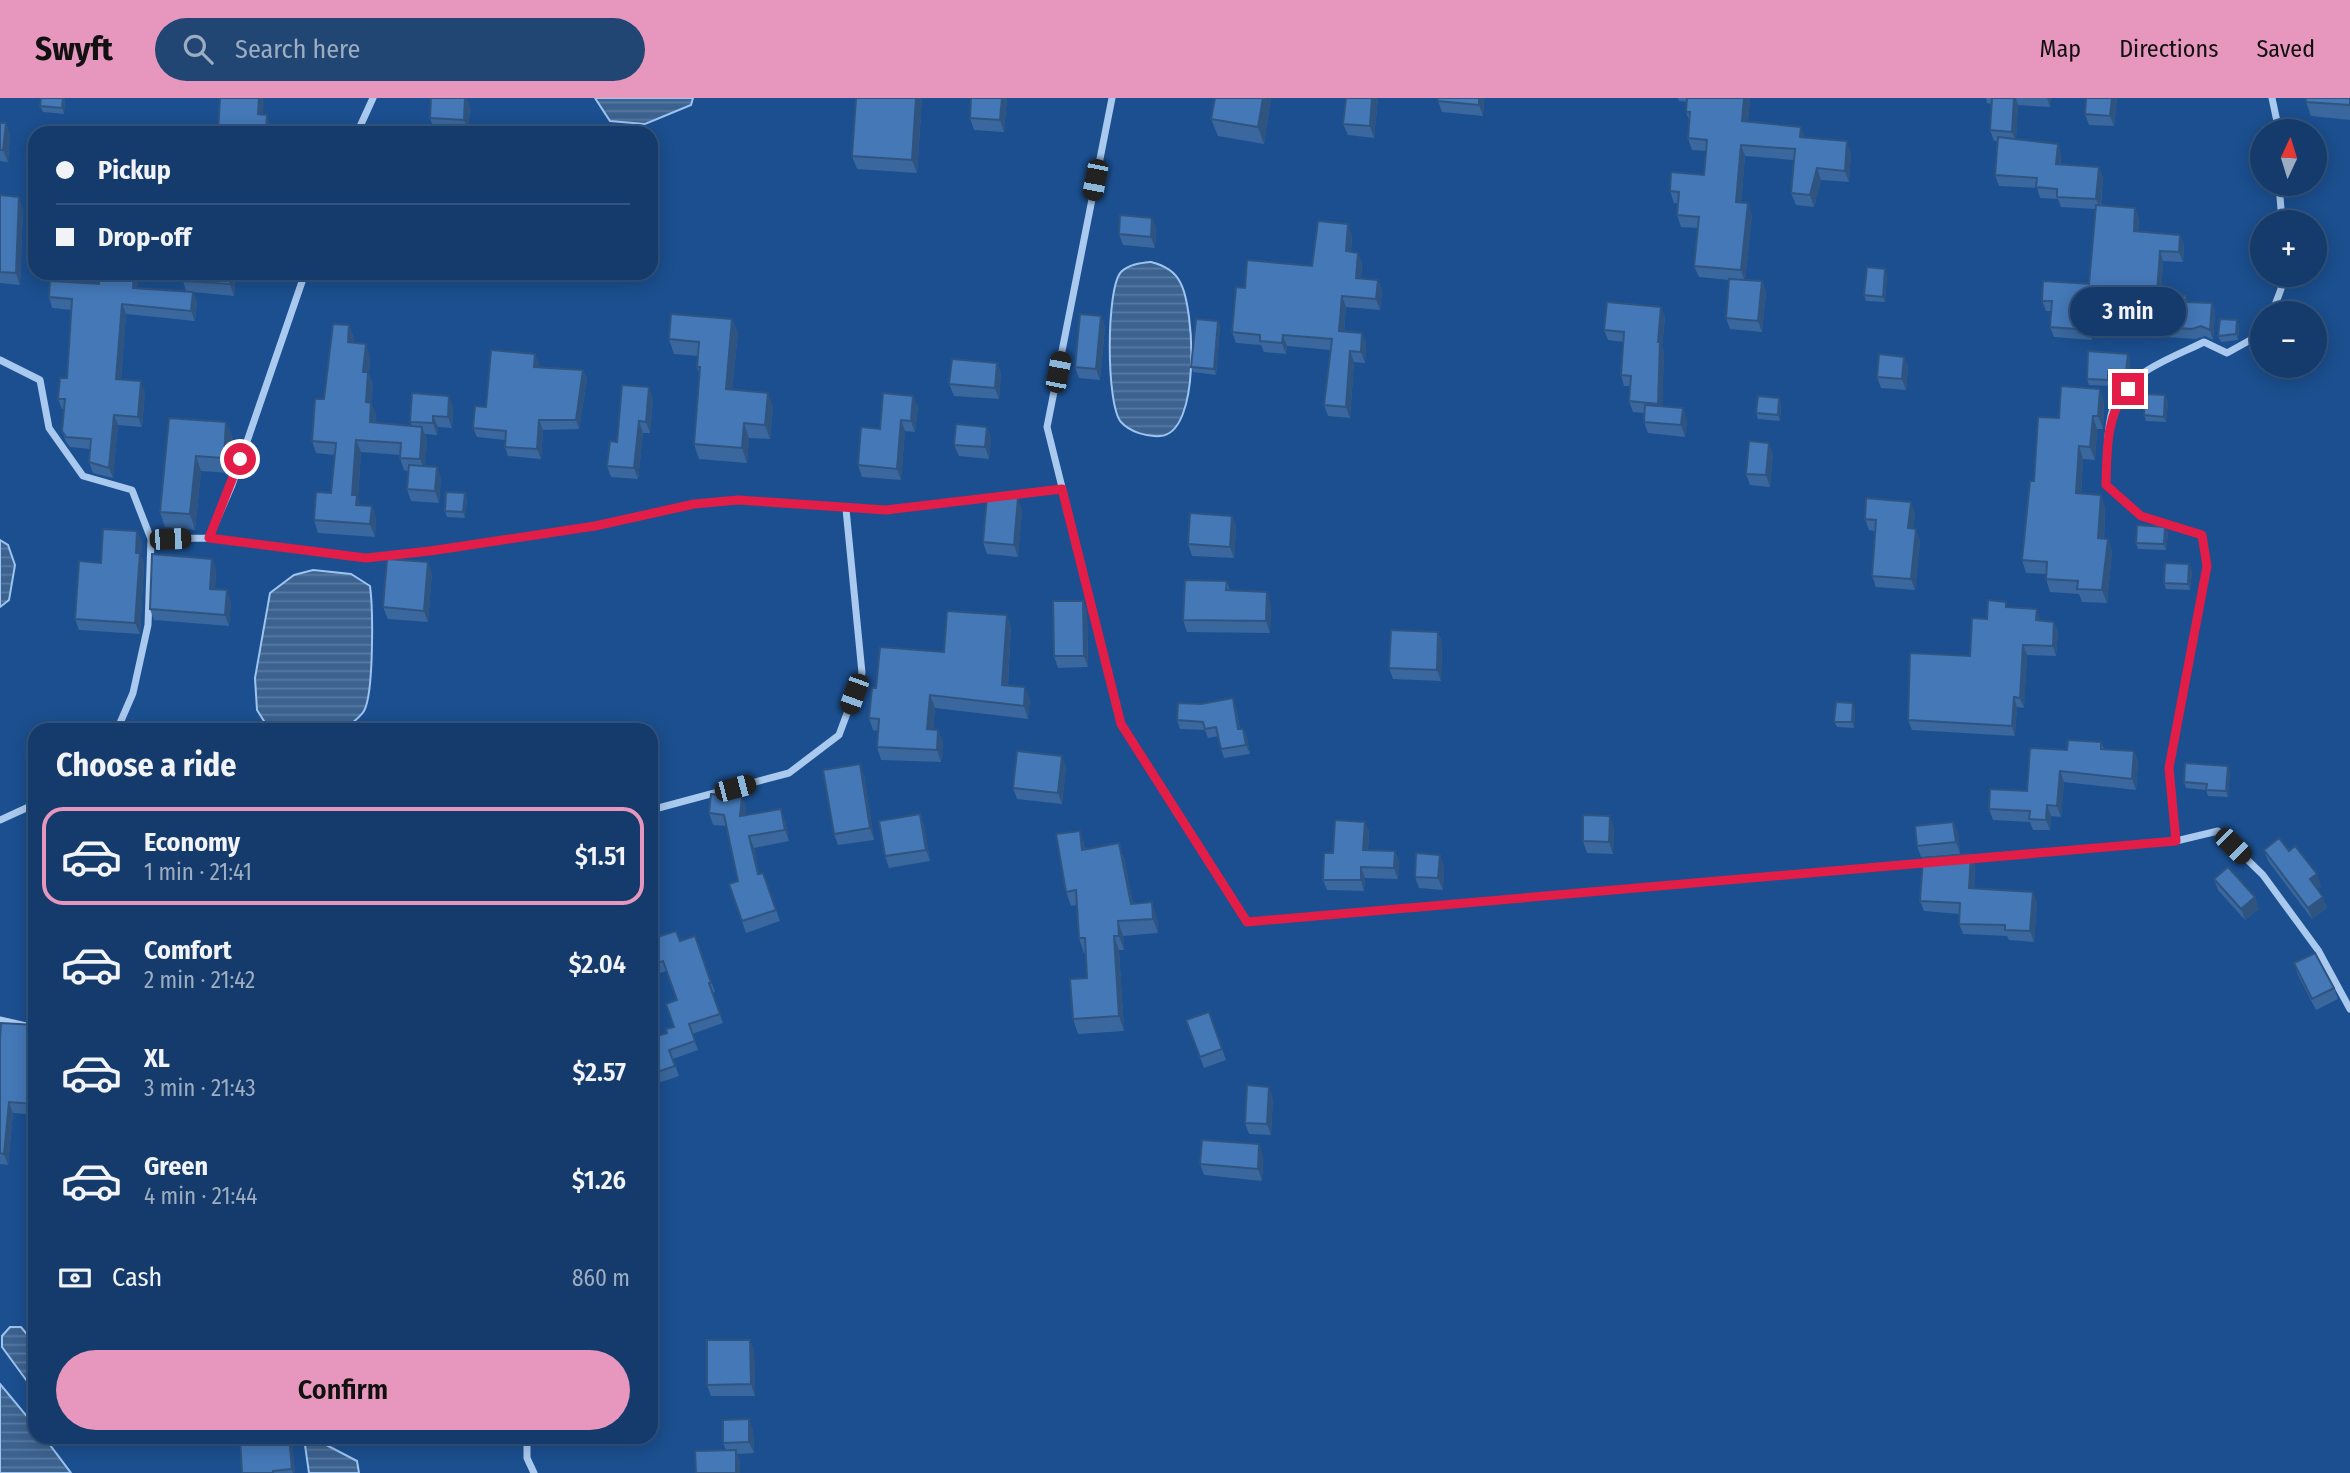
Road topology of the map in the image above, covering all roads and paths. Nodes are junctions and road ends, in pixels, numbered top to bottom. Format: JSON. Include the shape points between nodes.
{"nodes":[{"id":1,"x":373,"y":98,"type":"edge"},
{"id":2,"x":1112,"y":98,"type":"edge"},
{"id":3,"x":2272,"y":98,"type":"edge"},
{"id":4,"x":2276,"y":119,"type":"edge"},
{"id":5,"x":360,"y":126,"type":"edge"},
{"id":6,"x":303,"y":280,"type":"edge"},
{"id":7,"x":2250,"y":340,"type":"edge"},
{"id":8,"x":0,"y":360,"type":"edge"},
{"id":9,"x":1062,"y":489,"type":"junction"},
{"id":10,"x":846,"y":509,"type":"junction"},
{"id":11,"x":209,"y":538,"type":"junction"},
{"id":12,"x":151,"y":539,"type":"junction"},
{"id":13,"x":120,"y":723,"type":"edge"},
{"id":14,"x":28,"y":807,"type":"edge"},
{"id":15,"x":658,"y":808,"type":"edge"},
{"id":16,"x":0,"y":820,"type":"edge"},
{"id":17,"x":2176,"y":841,"type":"junction"},
{"id":18,"x":1954,"y":860,"type":"edge"},
{"id":19,"x":1940,"y":862,"type":"edge"},
{"id":20,"x":2350,"y":1009,"type":"edge"},
{"id":21,"x":0,"y":1020,"type":"edge"},
{"id":22,"x":28,"y":1026,"type":"edge"},
{"id":23,"x":527,"y":1444,"type":"edge"},
{"id":24,"x":534,"y":1473,"type":"edge"}],
"edges":[{"from":1,"to":5,"type":"street"},
{"from":2,"to":9,"type":"street","via":[[1047,427]]},
{"from":3,"to":4,"type":"street"},
{"from":6,"to":11,"type":"street","via":[[232,485]]},
{"from":7,"to":17,"type":"street","via":[[2227,353],[2204,342],[2141,374],[2115,403],[2107,450],[2106,485],[2141,516],[2202,535],[2207,566],[2169,768]]},
{"from":8,"to":12,"type":"street","via":[[40,380],[49,428],[83,476],[131,490]]},
{"from":9,"to":10,"type":"street","via":[[886,510]]},
{"from":9,"to":19,"type":"street","via":[[1121,724],[1247,922]]},
{"from":10,"to":11,"type":"street","via":[[738,500],[694,504],[595,526],[366,558]]},
{"from":10,"to":15,"type":"street","via":[[862,673],[839,735],[789,773]]},
{"from":11,"to":12,"type":"street"},
{"from":12,"to":13,"type":"street","via":[[148,625],[133,693]]},
{"from":14,"to":16,"type":"street"},
{"from":17,"to":18,"type":"street"},
{"from":17,"to":20,"type":"street","via":[[2218,831],[2263,875],[2318,950]]},
{"from":21,"to":22,"type":"street"},
{"from":23,"to":24,"type":"street"}]}
